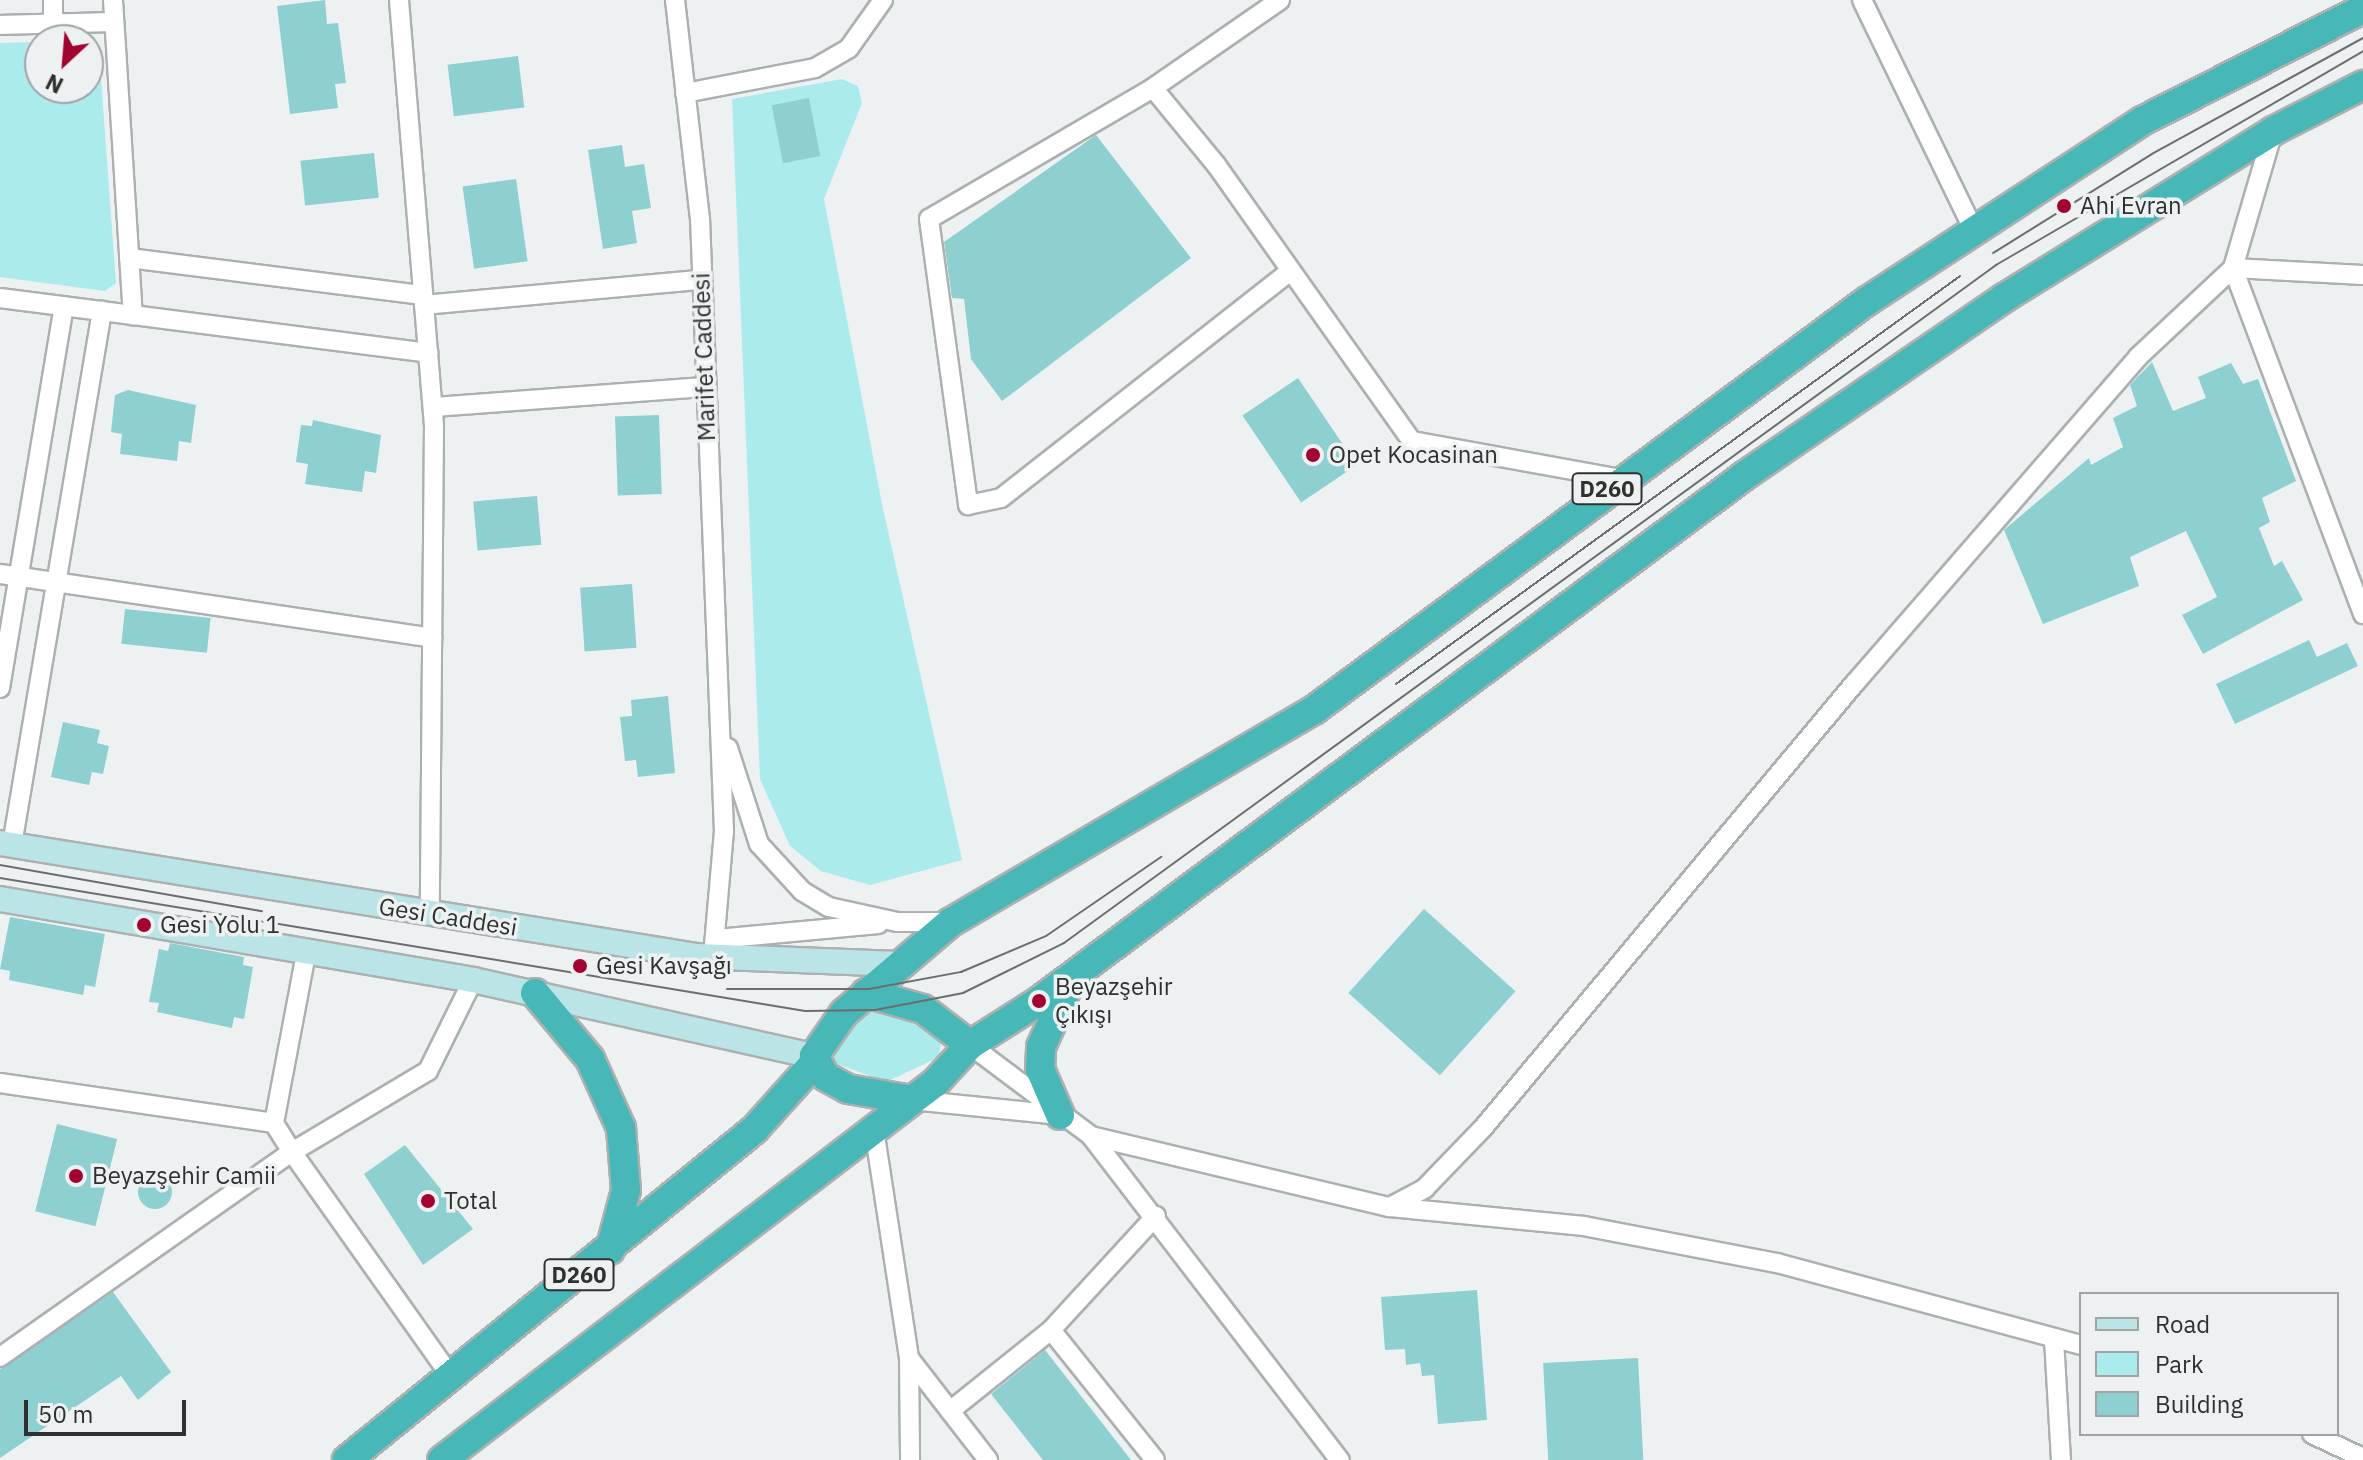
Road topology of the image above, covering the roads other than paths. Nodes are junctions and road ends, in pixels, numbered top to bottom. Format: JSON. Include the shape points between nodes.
{"nodes":[{"id":1,"x":53,"y":0,"type":"edge"},
{"id":2,"x":113,"y":0,"type":"edge"},
{"id":3,"x":399,"y":0,"type":"edge"},
{"id":4,"x":675,"y":0,"type":"edge"},
{"id":5,"x":883,"y":0,"type":"edge"},
{"id":6,"x":1280,"y":0,"type":"edge"},
{"id":7,"x":1862,"y":0,"type":"edge"},
{"id":8,"x":2363,"y":9,"type":"edge"},
{"id":9,"x":114,"y":22,"type":"junction"},
{"id":10,"x":54,"y":24,"type":"joint"},
{"id":11,"x":0,"y":25,"type":"edge"},
{"id":12,"x":24,"y":25,"type":"edge"},
{"id":13,"x":2363,"y":85,"type":"edge"},
{"id":14,"x":1153,"y":88,"type":"junction"},
{"id":15,"x":685,"y":93,"type":"junction"},
{"id":16,"x":2273,"y":131,"type":"junction"},
{"id":17,"x":1974,"y":231,"type":"junction"},
{"id":18,"x":129,"y":258,"type":"junction"},
{"id":19,"x":2233,"y":268,"type":"junction"},
{"id":20,"x":1291,"y":271,"type":"junction"},
{"id":21,"x":2363,"y":275,"type":"edge"},
{"id":22,"x":700,"y":280,"type":"junction"},
{"id":23,"x":0,"y":298,"type":"edge"},
{"id":24,"x":423,"y":300,"type":"junction"},
{"id":25,"x":64,"y":306,"type":"junction"},
{"id":26,"x":102,"y":311,"type":"junction"},
{"id":27,"x":133,"y":315,"type":"junction"},
{"id":28,"x":428,"y":353,"type":"junction"},
{"id":29,"x":705,"y":387,"type":"junction"},
{"id":30,"x":433,"y":407,"type":"junction"},
{"id":31,"x":1621,"y":479,"type":"junction"},
{"id":32,"x":9,"y":575,"type":"edge"},
{"id":33,"x":56,"y":582,"type":"junction"},
{"id":34,"x":2363,"y":614,"type":"edge"},
{"id":35,"x":432,"y":638,"type":"junction"},
{"id":36,"x":0,"y":688,"type":"edge"},
{"id":37,"x":719,"y":715,"type":"junction"},
{"id":38,"x":6,"y":844,"type":"edge"},
{"id":39,"x":0,"y":899,"type":"edge"},
{"id":40,"x":430,"y":914,"type":"junction"},
{"id":41,"x":897,"y":922,"type":"junction"},
{"id":42,"x":951,"y":922,"type":"junction"},
{"id":43,"x":715,"y":948,"type":"junction"},
{"id":44,"x":306,"y":954,"type":"junction"},
{"id":45,"x":899,"y":964,"type":"junction"},
{"id":46,"x":1073,"y":976,"type":"junction"},
{"id":47,"x":473,"y":980,"type":"junction"},
{"id":48,"x":535,"y":993,"type":"junction"},
{"id":49,"x":866,"y":993,"type":"junction"},
{"id":50,"x":970,"y":1045,"type":"junction"},
{"id":51,"x":810,"y":1064,"type":"junction"},
{"id":52,"x":0,"y":1083,"type":"edge"},
{"id":53,"x":912,"y":1100,"type":"junction"},
{"id":54,"x":1060,"y":1115,"type":"junction"},
{"id":55,"x":274,"y":1123,"type":"junction"},
{"id":56,"x":874,"y":1129,"type":"junction"},
{"id":57,"x":1091,"y":1136,"type":"junction"},
{"id":58,"x":292,"y":1152,"type":"junction"},
{"id":59,"x":1390,"y":1207,"type":"junction"},
{"id":60,"x":1156,"y":1216,"type":"junction"},
{"id":61,"x":610,"y":1250,"type":"junction"},
{"id":62,"x":1051,"y":1330,"type":"junction"},
{"id":63,"x":2054,"y":1339,"type":"junction"},
{"id":64,"x":2079,"y":1345,"type":"edge"},
{"id":65,"x":0,"y":1357,"type":"edge"},
{"id":66,"x":909,"y":1358,"type":"junction"},
{"id":67,"x":452,"y":1378,"type":"junction"},
{"id":68,"x":950,"y":1411,"type":"junction"},
{"id":69,"x":2316,"y":1436,"type":"edge"},
{"id":70,"x":2363,"y":1458,"type":"edge"},
{"id":71,"x":347,"y":1460,"type":"edge"},
{"id":72,"x":442,"y":1460,"type":"edge"},
{"id":73,"x":910,"y":1460,"type":"edge"},
{"id":74,"x":988,"y":1460,"type":"edge"},
{"id":75,"x":1155,"y":1460,"type":"edge"},
{"id":76,"x":1340,"y":1460,"type":"edge"},
{"id":77,"x":2061,"y":1460,"type":"edge"}],
"edges":[{"from":1,"to":10,"type":"street"},
{"from":2,"to":9,"type":"street"},
{"from":3,"to":24,"type":"street"},
{"from":4,"to":15,"type":"street","name":"Marifet Caddesi"},
{"from":5,"to":15,"type":"street","via":[[849,48],[815,68]]},
{"from":6,"to":14,"type":"street"},
{"from":7,"to":17,"type":"street"},
{"from":8,"to":17,"type":"highway","number":"D260","via":[[2142,121]]},
{"from":9,"to":10,"type":"street"},
{"from":9,"to":18,"type":"street"},
{"from":11,"to":12,"type":"street"},
{"from":13,"to":16,"type":"highway","number":"D260"},
{"from":14,"to":20,"type":"street"},
{"from":14,"to":20,"type":"street","via":[[929,219],[968,505],[1001,498]]},
{"from":15,"to":22,"type":"street","name":"Marifet Caddesi"},
{"from":16,"to":19,"type":"street"},
{"from":16,"to":46,"type":"highway","number":"D260","via":[[2004,298],[1744,476]]},
{"from":17,"to":31,"type":"highway","number":"D260"},
{"from":18,"to":24,"type":"street"},
{"from":18,"to":27,"type":"street"},
{"from":19,"to":21,"type":"street"},
{"from":19,"to":34,"type":"street"},
{"from":19,"to":59,"type":"street","via":[[2138,357],[1854,684],[1474,1139],[1425,1188]]},
{"from":20,"to":31,"type":"street","via":[[1412,441]]},
{"from":22,"to":24,"type":"street"},
{"from":22,"to":29,"type":"street","name":"Marifet Caddesi"},
{"from":23,"to":25,"type":"street"},
{"from":24,"to":28,"type":"street"},
{"from":25,"to":26,"type":"street"},
{"from":25,"to":32,"type":"street"},
{"from":26,"to":27,"type":"street"},
{"from":26,"to":33,"type":"street"},
{"from":27,"to":28,"type":"street"},
{"from":28,"to":30,"type":"street"},
{"from":29,"to":30,"type":"street"},
{"from":29,"to":37,"type":"street","name":"Marifet Caddesi"},
{"from":30,"to":35,"type":"street"},
{"from":31,"to":42,"type":"highway","number":"D260","via":[[1314,710]]},
{"from":32,"to":33,"type":"street"},
{"from":32,"to":36,"type":"street"},
{"from":33,"to":35,"type":"street"},
{"from":33,"to":38,"type":"street"},
{"from":35,"to":40,"type":"street"},
{"from":37,"to":41,"type":"street","via":[[746,815],[769,858],[829,907]]},
{"from":37,"to":43,"type":"street","via":[[724,831]]},
{"from":38,"to":40,"type":"main road","name":"Gesi Caddesi"},
{"from":39,"to":44,"type":"main road"},
{"from":40,"to":43,"type":"main road","name":"Gesi Caddesi"},
{"from":41,"to":42,"type":"street"},
{"from":41,"to":43,"type":"street"},
{"from":42,"to":45,"type":"highway","number":"D260"},
{"from":43,"to":45,"type":"main road","name":"Gesi Caddesi"},
{"from":44,"to":47,"type":"main road"},
{"from":44,"to":55,"type":"street"},
{"from":45,"to":49,"type":"highway","number":"D260"},
{"from":46,"to":50,"type":"highway","number":"D260"},
{"from":46,"to":54,"type":"highway","via":[[1041,1047],[1040,1069]]},
{"from":47,"to":48,"type":"main road"},
{"from":47,"to":58,"type":"street","via":[[428,1071]]},
{"from":48,"to":51,"type":"main road"},
{"from":48,"to":61,"type":"highway","via":[[590,1059],[621,1128],[626,1190]]},
{"from":49,"to":50,"type":"highway","via":[[923,1009]]},
{"from":49,"to":51,"type":"highway"},
{"from":50,"to":53,"type":"highway"},
{"from":50,"to":54,"type":"street"},
{"from":51,"to":53,"type":"highway","via":[[848,1089]]},
{"from":51,"to":61,"type":"highway","number":"D260","via":[[754,1130]]},
{"from":52,"to":55,"type":"street"},
{"from":53,"to":54,"type":"street"},
{"from":53,"to":56,"type":"highway","number":"D260"},
{"from":54,"to":57,"type":"street"},
{"from":55,"to":58,"type":"street"},
{"from":56,"to":66,"type":"street"},
{"from":56,"to":72,"type":"highway","number":"D260"},
{"from":57,"to":59,"type":"street"},
{"from":57,"to":60,"type":"street"},
{"from":58,"to":65,"type":"street"},
{"from":58,"to":67,"type":"street"},
{"from":59,"to":63,"type":"street","via":[[1657,1238],[1834,1276]]},
{"from":60,"to":62,"type":"street"},
{"from":60,"to":76,"type":"street"},
{"from":61,"to":67,"type":"highway","number":"D260"},
{"from":62,"to":68,"type":"street"},
{"from":62,"to":75,"type":"street"},
{"from":63,"to":64,"type":"street"},
{"from":63,"to":77,"type":"street"},
{"from":66,"to":68,"type":"street"},
{"from":66,"to":73,"type":"street"},
{"from":67,"to":71,"type":"highway","number":"D260"},
{"from":68,"to":74,"type":"street"},
{"from":69,"to":70,"type":"street"}]}
